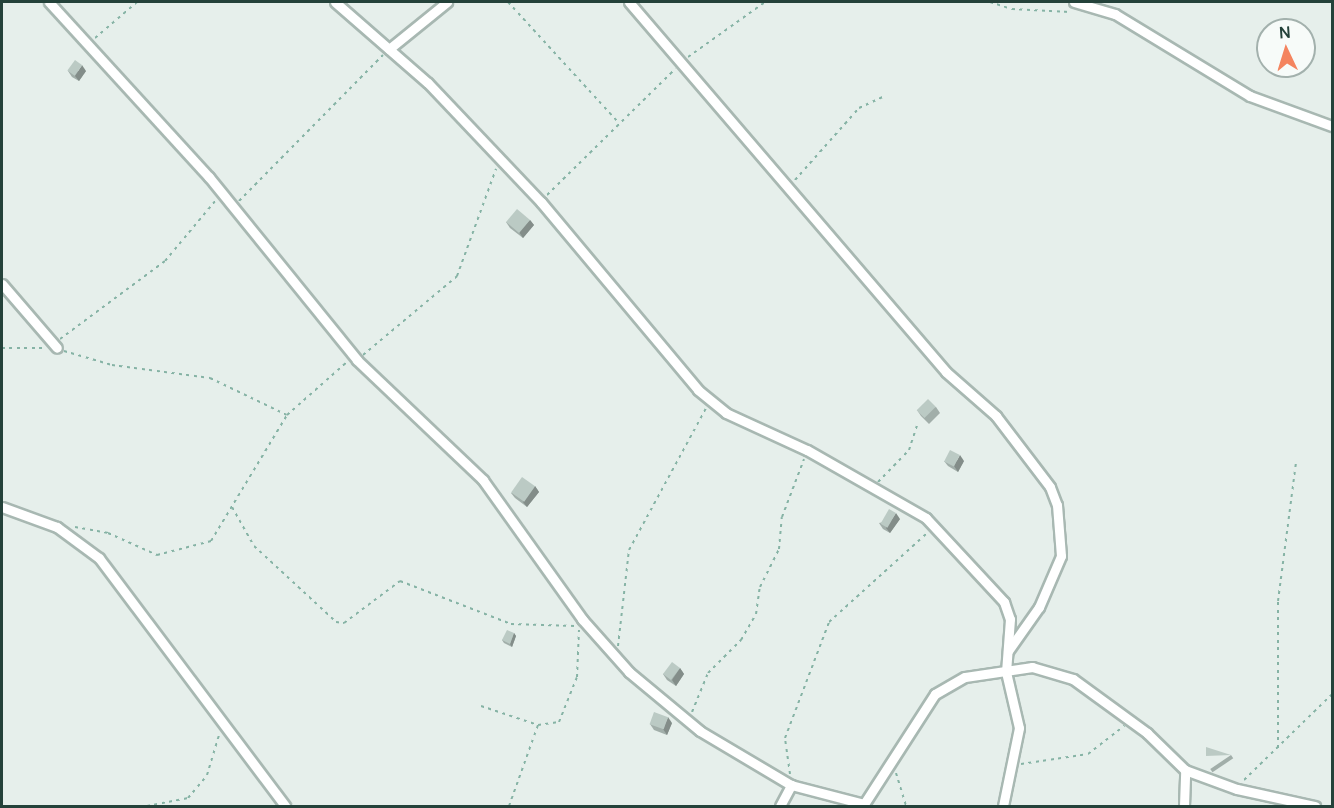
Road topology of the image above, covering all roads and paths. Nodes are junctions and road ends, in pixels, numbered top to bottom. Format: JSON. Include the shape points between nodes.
{"nodes":[{"id":1,"x":49,"y":2,"type":"edge"},
{"id":2,"x":137,"y":2,"type":"edge"},
{"id":3,"x":335,"y":2,"type":"edge"},
{"id":4,"x":447,"y":2,"type":"edge"},
{"id":5,"x":508,"y":2,"type":"edge"},
{"id":6,"x":629,"y":2,"type":"edge"},
{"id":7,"x":765,"y":2,"type":"edge"},
{"id":8,"x":990,"y":2,"type":"edge"},
{"id":9,"x":1074,"y":2,"type":"edge"},
{"id":10,"x":1082,"y":12,"type":"dead end"},
{"id":11,"x":86,"y":46,"type":"junction"},
{"id":12,"x":389,"y":49,"type":"junction"},
{"id":13,"x":680,"y":63,"type":"junction"},
{"id":14,"x":885,"y":96,"type":"dead end"},
{"id":15,"x":618,"y":122,"type":"junction"},
{"id":16,"x":1332,"y":126,"type":"edge"},
{"id":17,"x":500,"y":159,"type":"junction"},
{"id":18,"x":789,"y":187,"type":"junction"},
{"id":19,"x":221,"y":193,"type":"junction"},
{"id":20,"x":541,"y":202,"type":"junction"},
{"id":21,"x":233,"y":207,"type":"junction"},
{"id":22,"x":2,"y":284,"type":"edge"},
{"id":23,"x":55,"y":346,"type":"junction"},
{"id":24,"x":2,"y":348,"type":"edge"},
{"id":25,"x":357,"y":360,"type":"junction"},
{"id":26,"x":710,"y":400,"type":"junction"},
{"id":27,"x":287,"y":415,"type":"junction"},
{"id":28,"x":918,"y":423,"type":"dead end"},
{"id":29,"x":807,"y":450,"type":"junction"},
{"id":30,"x":1296,"y":462,"type":"dead end"},
{"id":31,"x":874,"y":486,"type":"junction"},
{"id":32,"x":2,"y":507,"type":"edge"},
{"id":33,"x":232,"y":507,"type":"junction"},
{"id":34,"x":935,"y":526,"type":"junction"},
{"id":35,"x":57,"y":527,"type":"junction"},
{"id":36,"x":583,"y":626,"type":"junction"},
{"id":37,"x":1006,"y":652,"type":"junction"},
{"id":38,"x":616,"y":658,"type":"junction"},
{"id":39,"x":1006,"y":672,"type":"junction"},
{"id":40,"x":1332,"y":694,"type":"edge"},
{"id":41,"x":481,"y":706,"type":"dead end"},
{"id":42,"x":224,"y":718,"type":"junction"},
{"id":43,"x":1130,"y":720,"type":"junction"},
{"id":44,"x":688,"y":723,"type":"junction"},
{"id":45,"x":538,"y":726,"type":"junction"},
{"id":46,"x":1278,"y":748,"type":"junction"},
{"id":47,"x":896,"y":761,"type":"junction"},
{"id":48,"x":1015,"y":765,"type":"junction"},
{"id":49,"x":1185,"y":770,"type":"junction"},
{"id":50,"x":791,"y":785,"type":"junction"},
{"id":51,"x":1237,"y":789,"type":"junction"},
{"id":52,"x":147,"y":807,"type":"edge"},
{"id":53,"x":285,"y":807,"type":"edge"},
{"id":54,"x":509,"y":807,"type":"edge"},
{"id":55,"x":780,"y":807,"type":"edge"},
{"id":56,"x":906,"y":807,"type":"edge"},
{"id":57,"x":1003,"y":807,"type":"edge"},
{"id":58,"x":1184,"y":807,"type":"edge"},
{"id":59,"x":1315,"y":807,"type":"edge"}],
"edges":[{"from":1,"to":11,"type":"street"},
{"from":2,"to":11,"type":"path"},
{"from":3,"to":12,"type":"street"},
{"from":4,"to":12,"type":"street"},
{"from":5,"to":15,"type":"path"},
{"from":6,"to":13,"type":"street"},
{"from":7,"to":13,"type":"path"},
{"from":8,"to":10,"type":"path","via":[[1012,9]]},
{"from":9,"to":16,"type":"street","via":[[1114,14],[1250,96]]},
{"from":11,"to":19,"type":"street"},
{"from":12,"to":17,"type":"street"},
{"from":12,"to":21,"type":"path"},
{"from":13,"to":15,"type":"path"},
{"from":13,"to":18,"type":"street"},
{"from":14,"to":18,"type":"path","via":[[859,108]]},
{"from":15,"to":20,"type":"path"},
{"from":17,"to":20,"type":"street"},
{"from":17,"to":25,"type":"path","via":[[457,276]]},
{"from":18,"to":37,"type":"street","via":[[946,372],[996,416],[1050,487],[1061,556],[1055,579]]},
{"from":19,"to":21,"type":"street"},
{"from":19,"to":23,"type":"path","via":[[165,261]]},
{"from":20,"to":26,"type":"street"},
{"from":21,"to":25,"type":"street"},
{"from":22,"to":23,"type":"street"},
{"from":23,"to":24,"type":"path"},
{"from":23,"to":27,"type":"path","via":[[112,364],[210,378]]},
{"from":25,"to":27,"type":"path","via":[[330,373]]},
{"from":25,"to":36,"type":"street","via":[[483,480]]},
{"from":26,"to":29,"type":"street","via":[[750,426]]},
{"from":26,"to":38,"type":"path","via":[[630,550]]},
{"from":27,"to":33,"type":"path"},
{"from":28,"to":31,"type":"path","via":[[909,450]]},
{"from":29,"to":31,"type":"street"},
{"from":29,"to":44,"type":"path","via":[[782,517],[778,549],[760,586],[756,615],[741,640],[704,681]]},
{"from":30,"to":46,"type":"path","via":[[1278,601]]},
{"from":31,"to":34,"type":"street"},
{"from":32,"to":35,"type":"street"},
{"from":33,"to":35,"type":"path","via":[[211,541],[168,555],[157,555],[95,529]]},
{"from":33,"to":36,"type":"path","via":[[254,546],[336,622],[344,623],[400,581],[511,624]]},
{"from":34,"to":37,"type":"street","via":[[1008,610]]},
{"from":34,"to":50,"type":"path","via":[[829,622],[784,738]]},
{"from":35,"to":42,"type":"street","via":[[121,580]]},
{"from":36,"to":38,"type":"street"},
{"from":36,"to":45,"type":"path","via":[[570,706],[552,727]]},
{"from":37,"to":39,"type":"street"},
{"from":38,"to":44,"type":"street"},
{"from":39,"to":43,"type":"street","via":[[1050,670]]},
{"from":39,"to":47,"type":"street","via":[[965,678],[936,694]]},
{"from":39,"to":48,"type":"street","via":[[1019,728]]},
{"from":40,"to":46,"type":"path"},
{"from":41,"to":45,"type":"path"},
{"from":42,"to":52,"type":"path","via":[[213,761],[197,790],[189,798]]},
{"from":42,"to":53,"type":"street"},
{"from":43,"to":48,"type":"path","via":[[1088,754]]},
{"from":43,"to":49,"type":"street"},
{"from":44,"to":50,"type":"street"},
{"from":45,"to":54,"type":"path"},
{"from":46,"to":51,"type":"path"},
{"from":47,"to":50,"type":"street","via":[[864,804]]},
{"from":47,"to":56,"type":"path","via":[[896,786]]},
{"from":48,"to":57,"type":"street"},
{"from":49,"to":51,"type":"street"},
{"from":49,"to":58,"type":"street"},
{"from":50,"to":55,"type":"street"},
{"from":51,"to":59,"type":"street"}]}
